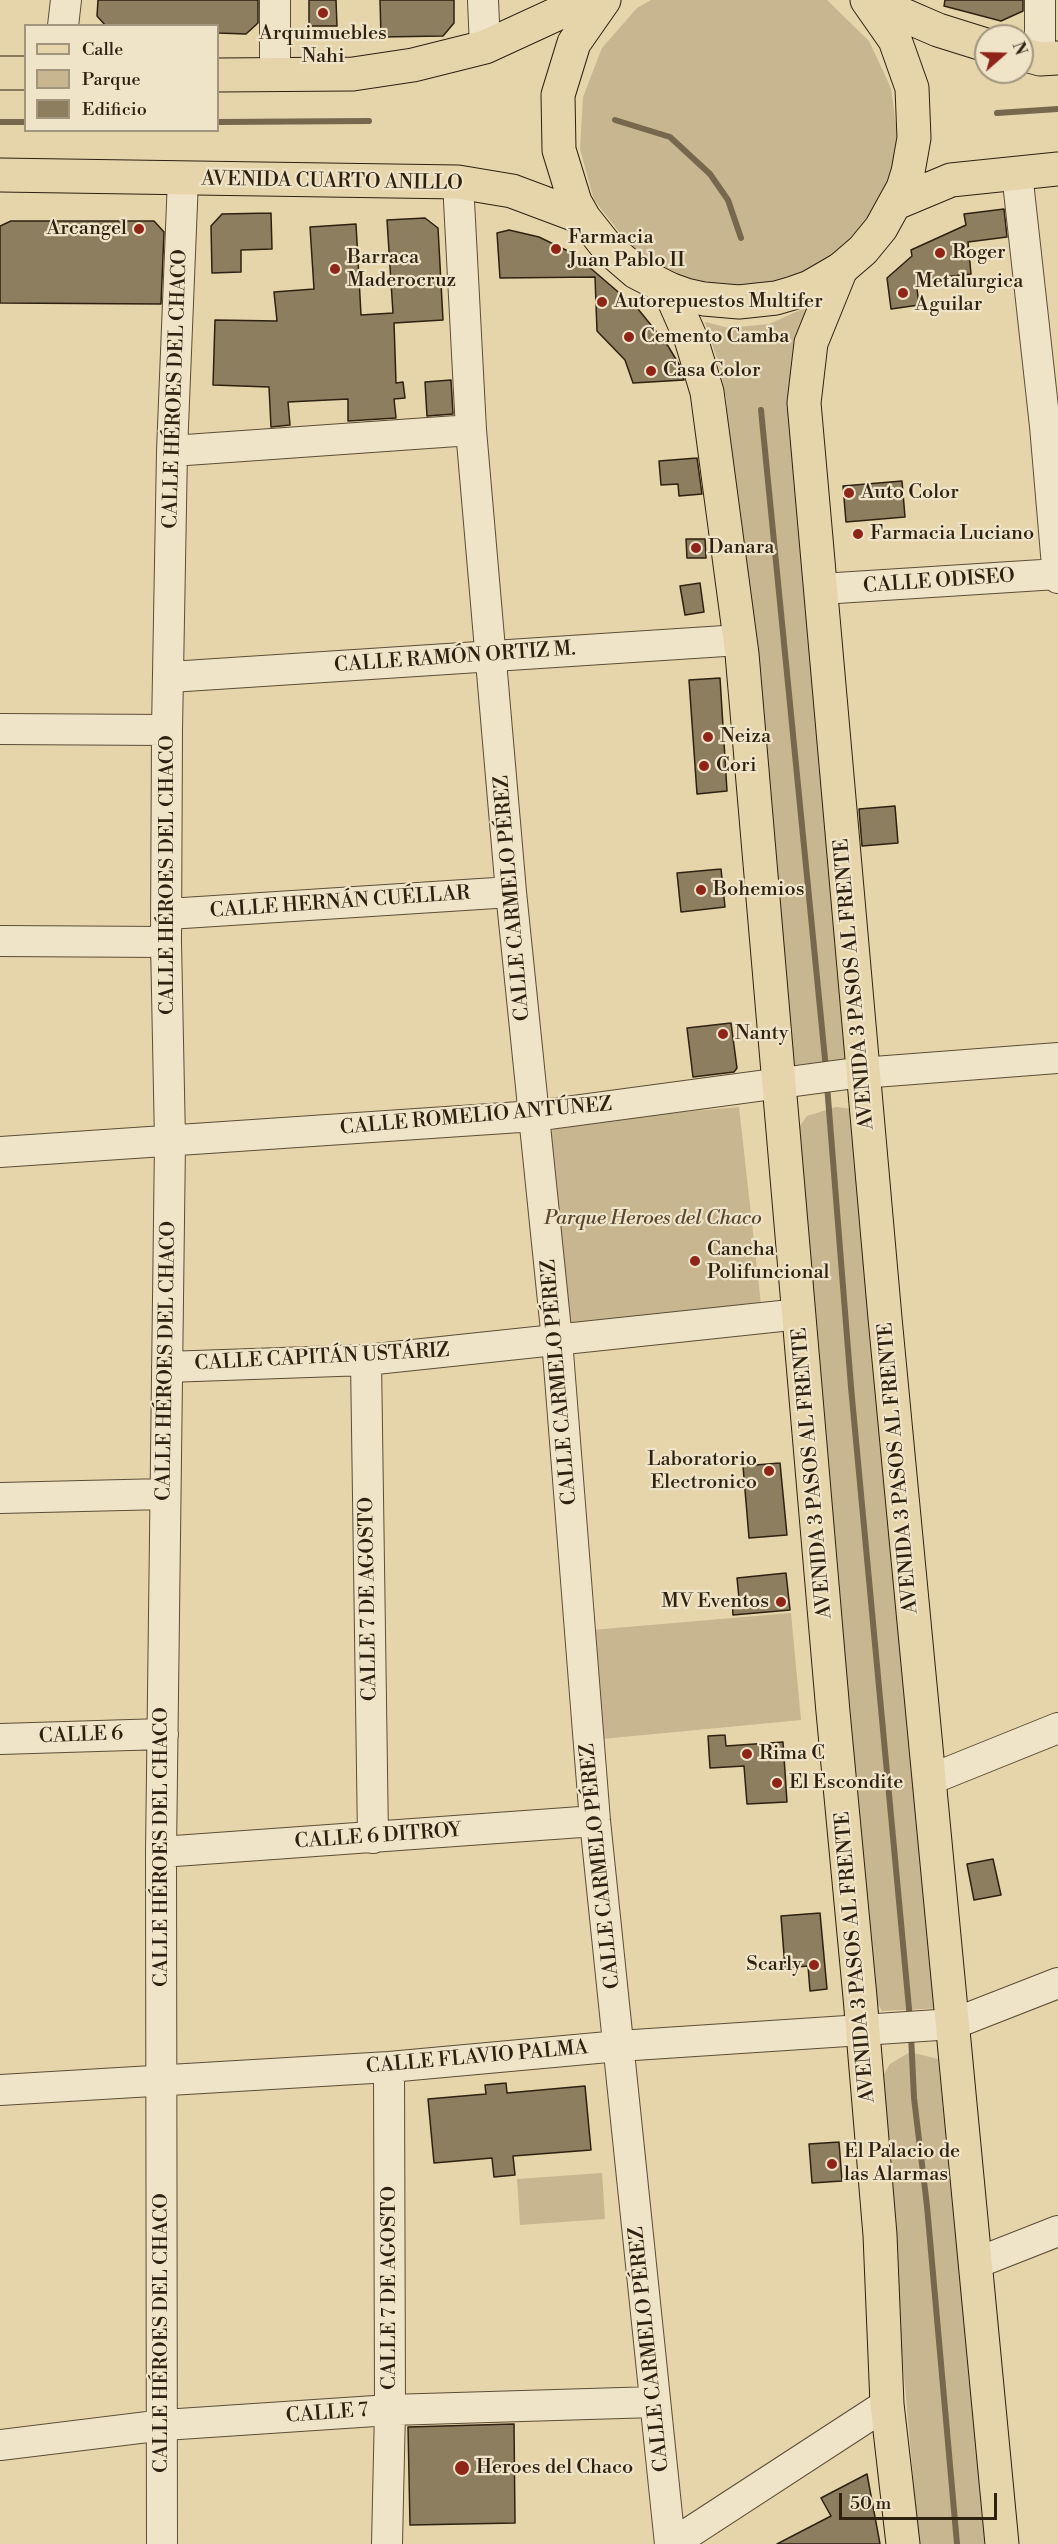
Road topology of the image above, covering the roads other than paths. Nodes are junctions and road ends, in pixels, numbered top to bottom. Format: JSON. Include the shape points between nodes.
{"nodes":[{"id":1,"x":66,"y":0,"type":"edge"},
{"id":2,"x":275,"y":0,"type":"edge"},
{"id":3,"x":483,"y":0,"type":"edge"},
{"id":4,"x":587,"y":0,"type":"edge"},
{"id":5,"x":604,"y":0,"type":"edge"},
{"id":6,"x":868,"y":0,"type":"edge"},
{"id":7,"x":1040,"y":0,"type":"edge"},
{"id":8,"x":63,"y":24,"type":"edge"},
{"id":9,"x":974,"y":41,"type":"edge"},
{"id":10,"x":485,"y":47,"type":"junction"},
{"id":11,"x":1040,"y":57,"type":"edge"},
{"id":12,"x":0,"y":73,"type":"edge"},
{"id":13,"x":24,"y":73,"type":"edge"},
{"id":14,"x":275,"y":74,"type":"junction"},
{"id":15,"x":219,"y":75,"type":"edge"},
{"id":16,"x":1058,"y":169,"type":"edge"},
{"id":17,"x":1017,"y":173,"type":"junction"},
{"id":18,"x":0,"y":175,"type":"edge"},
{"id":19,"x":183,"y":178,"type":"junction"},
{"id":20,"x":459,"y":182,"type":"junction"},
{"id":21,"x":896,"y":203,"type":"junction"},
{"id":22,"x":584,"y":218,"type":"junction"},
{"id":23,"x":841,"y":268,"type":"junction"},
{"id":24,"x":669,"y":289,"type":"junction"},
{"id":25,"x":1052,"y":425,"type":"edge"},
{"id":26,"x":471,"y":430,"type":"junction"},
{"id":27,"x":172,"y":451,"type":"junction"},
{"id":28,"x":1058,"y":576,"type":"edge"},
{"id":29,"x":821,"y":590,"type":"junction"},
{"id":30,"x":740,"y":640,"type":"junction"},
{"id":31,"x":491,"y":655,"type":"junction"},
{"id":32,"x":170,"y":677,"type":"junction"},
{"id":33,"x":0,"y":729,"type":"edge"},
{"id":34,"x":167,"y":730,"type":"junction"},
{"id":35,"x":511,"y":892,"type":"junction"},
{"id":36,"x":167,"y":928,"type":"junction"},
{"id":37,"x":0,"y":941,"type":"edge"},
{"id":38,"x":1058,"y":1058,"type":"edge"},
{"id":39,"x":856,"y":1074,"type":"junction"},
{"id":40,"x":790,"y":1082,"type":"junction"},
{"id":41,"x":535,"y":1116,"type":"junction"},
{"id":42,"x":170,"y":1141,"type":"junction"},
{"id":43,"x":0,"y":1152,"type":"edge"},
{"id":44,"x":800,"y":1314,"type":"junction"},
{"id":45,"x":557,"y":1340,"type":"junction"},
{"id":46,"x":366,"y":1360,"type":"junction"},
{"id":47,"x":167,"y":1367,"type":"junction"},
{"id":48,"x":165,"y":1494,"type":"junction"},
{"id":49,"x":0,"y":1498,"type":"edge"},
{"id":50,"x":1058,"y":1728,"type":"edge"},
{"id":51,"x":163,"y":1734,"type":"junction"},
{"id":52,"x":0,"y":1739,"type":"edge"},
{"id":53,"x":929,"y":1780,"type":"junction"},
{"id":54,"x":595,"y":1821,"type":"junction"},
{"id":55,"x":373,"y":1838,"type":"junction"},
{"id":56,"x":161,"y":1852,"type":"junction"},
{"id":57,"x":1058,"y":1983,"type":"edge"},
{"id":58,"x":943,"y":2024,"type":"junction"},
{"id":59,"x":875,"y":2030,"type":"junction"},
{"id":60,"x":619,"y":2046,"type":"junction"},
{"id":61,"x":388,"y":2067,"type":"junction"},
{"id":62,"x":161,"y":2080,"type":"junction"},
{"id":63,"x":0,"y":2090,"type":"edge"},
{"id":64,"x":1058,"y":2231,"type":"edge"},
{"id":65,"x":974,"y":2264,"type":"junction"},
{"id":66,"x":655,"y":2402,"type":"junction"},
{"id":67,"x":887,"y":2404,"type":"junction"},
{"id":68,"x":390,"y":2410,"type":"junction"},
{"id":69,"x":164,"y":2425,"type":"junction"},
{"id":70,"x":0,"y":2445,"type":"edge"},
{"id":71,"x":162,"y":2544,"type":"edge"},
{"id":72,"x":387,"y":2544,"type":"edge"},
{"id":73,"x":671,"y":2544,"type":"edge"},
{"id":74,"x":903,"y":2544,"type":"edge"},
{"id":75,"x":1002,"y":2544,"type":"edge"}],
"edges":[{"from":1,"to":8,"type":"street"},
{"from":2,"to":14,"type":"street"},
{"from":3,"to":10,"type":"street"},
{"from":4,"to":10,"type":"main road"},
{"from":5,"to":22,"type":"main road","via":[[574,43],[558,104],[562,167]]},
{"from":6,"to":9,"type":"main road"},
{"from":6,"to":21,"type":"main road","via":[[895,40],[912,88],[912,155]]},
{"from":7,"to":11,"type":"street"},
{"from":10,"to":14,"type":"main road","via":[[413,65],[353,74]]},
{"from":12,"to":13,"type":"main road"},
{"from":14,"to":15,"type":"main road"},
{"from":16,"to":17,"type":"main road"},
{"from":17,"to":21,"type":"main road","via":[[951,180]]},
{"from":17,"to":25,"type":"street"},
{"from":18,"to":19,"type":"main road","name":"AVENIDA CUARTO ANILLO"},
{"from":19,"to":20,"type":"main road","name":"AVENIDA CUARTO ANILLO"},
{"from":19,"to":27,"type":"street","name":"CALLE HÉROES DEL CHACO"},
{"from":20,"to":22,"type":"main road","name":"AVENIDA CUARTO ANILLO","via":[[512,191]]},
{"from":20,"to":26,"type":"street","name":"CALLE CARMELO PÉREZ"},
{"from":21,"to":23,"type":"main road","via":[[872,239]]},
{"from":22,"to":24,"type":"main road","via":[[621,260]]},
{"from":23,"to":24,"type":"main road","via":[[810,287],[758,301],[722,302]]},
{"from":23,"to":29,"type":"main road","name":"AVENIDA 3 PASOS AL FRENTE","via":[[811,343],[804,403]]},
{"from":24,"to":30,"type":"main road","via":[[691,339],[707,393]]},
{"from":25,"to":28,"type":"street"},
{"from":26,"to":27,"type":"street"},
{"from":26,"to":31,"type":"street","name":"CALLE CARMELO PÉREZ"},
{"from":27,"to":32,"type":"street","name":"CALLE HÉROES DEL CHACO"},
{"from":28,"to":29,"type":"street","name":"CALLE ODISEO"},
{"from":29,"to":39,"type":"main road","name":"AVENIDA 3 PASOS AL FRENTE"},
{"from":30,"to":31,"type":"street","name":"CALLE RAMÓN ORTIZ M."},
{"from":30,"to":40,"type":"main road"},
{"from":31,"to":32,"type":"street","name":"CALLE RAMÓN ORTIZ M."},
{"from":31,"to":35,"type":"street","name":"CALLE CARMELO PÉREZ"},
{"from":32,"to":34,"type":"street","name":"CALLE HÉROES DEL CHACO"},
{"from":33,"to":34,"type":"street"},
{"from":34,"to":36,"type":"street","name":"CALLE HÉROES DEL CHACO"},
{"from":35,"to":36,"type":"street","name":"CALLE HERNÁN CUÉLLAR"},
{"from":35,"to":41,"type":"street","name":"CALLE CARMELO PÉREZ"},
{"from":36,"to":37,"type":"street","name":"CALLE HERNÁN CUÉLLAR"},
{"from":36,"to":42,"type":"street","name":"CALLE HÉROES DEL CHACO"},
{"from":38,"to":39,"type":"street","name":"CALLE ROMELIO ANTÚNEZ"},
{"from":39,"to":40,"type":"street","name":"CALLE ROMELIO ANTÚNEZ"},
{"from":39,"to":53,"type":"main road","name":"AVENIDA 3 PASOS AL FRENTE"},
{"from":40,"to":41,"type":"street","name":"CALLE ROMELIO ANTÚNEZ"},
{"from":40,"to":44,"type":"main road","name":"AVENIDA 3 PASOS AL FRENTE"},
{"from":41,"to":42,"type":"street","name":"CALLE ROMELIO ANTÚNEZ"},
{"from":41,"to":45,"type":"street","name":"CALLE CARMELO PÉREZ"},
{"from":42,"to":43,"type":"street","name":"CALLE ROMELIO ANTÚNEZ"},
{"from":42,"to":47,"type":"street","name":"CALLE HÉROES DEL CHACO"},
{"from":44,"to":45,"type":"street","name":"CALLE CAPITÁN USTÁRIZ"},
{"from":44,"to":59,"type":"main road","name":"AVENIDA 3 PASOS AL FRENTE"},
{"from":45,"to":46,"type":"street","name":"CALLE CAPITÁN USTÁRIZ"},
{"from":45,"to":54,"type":"street","name":"CALLE CARMELO PÉREZ"},
{"from":46,"to":47,"type":"street","name":"CALLE CAPITÁN USTÁRIZ"},
{"from":46,"to":55,"type":"street","name":"CALLE 7 DE AGOSTO"},
{"from":47,"to":48,"type":"street","name":"CALLE HÉROES DEL CHACO"},
{"from":48,"to":49,"type":"street"},
{"from":48,"to":51,"type":"street","name":"CALLE HÉROES DEL CHACO"},
{"from":50,"to":53,"type":"street"},
{"from":51,"to":52,"type":"street","name":"CALLE 6"},
{"from":51,"to":56,"type":"street","name":"CALLE HÉROES DEL CHACO"},
{"from":53,"to":58,"type":"main road"},
{"from":54,"to":55,"type":"street","name":"CALLE 6 DITROY"},
{"from":54,"to":60,"type":"street","name":"CALLE CARMELO PÉREZ"},
{"from":55,"to":56,"type":"street","name":"CALLE 6 DITROY"},
{"from":56,"to":62,"type":"street","name":"CALLE HÉROES DEL CHACO"},
{"from":57,"to":58,"type":"street","name":"CALLE FLAVIO PALMA"},
{"from":58,"to":59,"type":"street","name":"CALLE FLAVIO PALMA"},
{"from":58,"to":65,"type":"main road"},
{"from":59,"to":60,"type":"street","name":"CALLE FLAVIO PALMA"},
{"from":59,"to":67,"type":"main road","name":"AVENIDA 3 PASOS AL FRENTE"},
{"from":60,"to":61,"type":"street","name":"CALLE FLAVIO PALMA"},
{"from":60,"to":66,"type":"street","name":"CALLE CARMELO PÉREZ"},
{"from":61,"to":62,"type":"street","name":"CALLE FLAVIO PALMA"},
{"from":61,"to":68,"type":"street","name":"CALLE 7 DE AGOSTO"},
{"from":62,"to":63,"type":"street","name":"CALLE FLAVIO PALMA"},
{"from":62,"to":69,"type":"street","name":"CALLE HÉROES DEL CHACO"},
{"from":64,"to":65,"type":"street"},
{"from":65,"to":75,"type":"main road"},
{"from":66,"to":68,"type":"street","name":"CALLE 7"},
{"from":66,"to":73,"type":"street","name":"CALLE CARMELO PÉREZ"},
{"from":67,"to":73,"type":"street"},
{"from":67,"to":74,"type":"main road","name":"AVENIDA 3 PASOS AL FRENTE"},
{"from":68,"to":69,"type":"street","name":"CALLE 7"},
{"from":68,"to":72,"type":"street","name":"CALLE 7 DE AGOSTO"},
{"from":69,"to":70,"type":"street","name":"CALLE 7"},
{"from":69,"to":71,"type":"street","name":"CALLE HÉROES DEL CHACO"}]}
